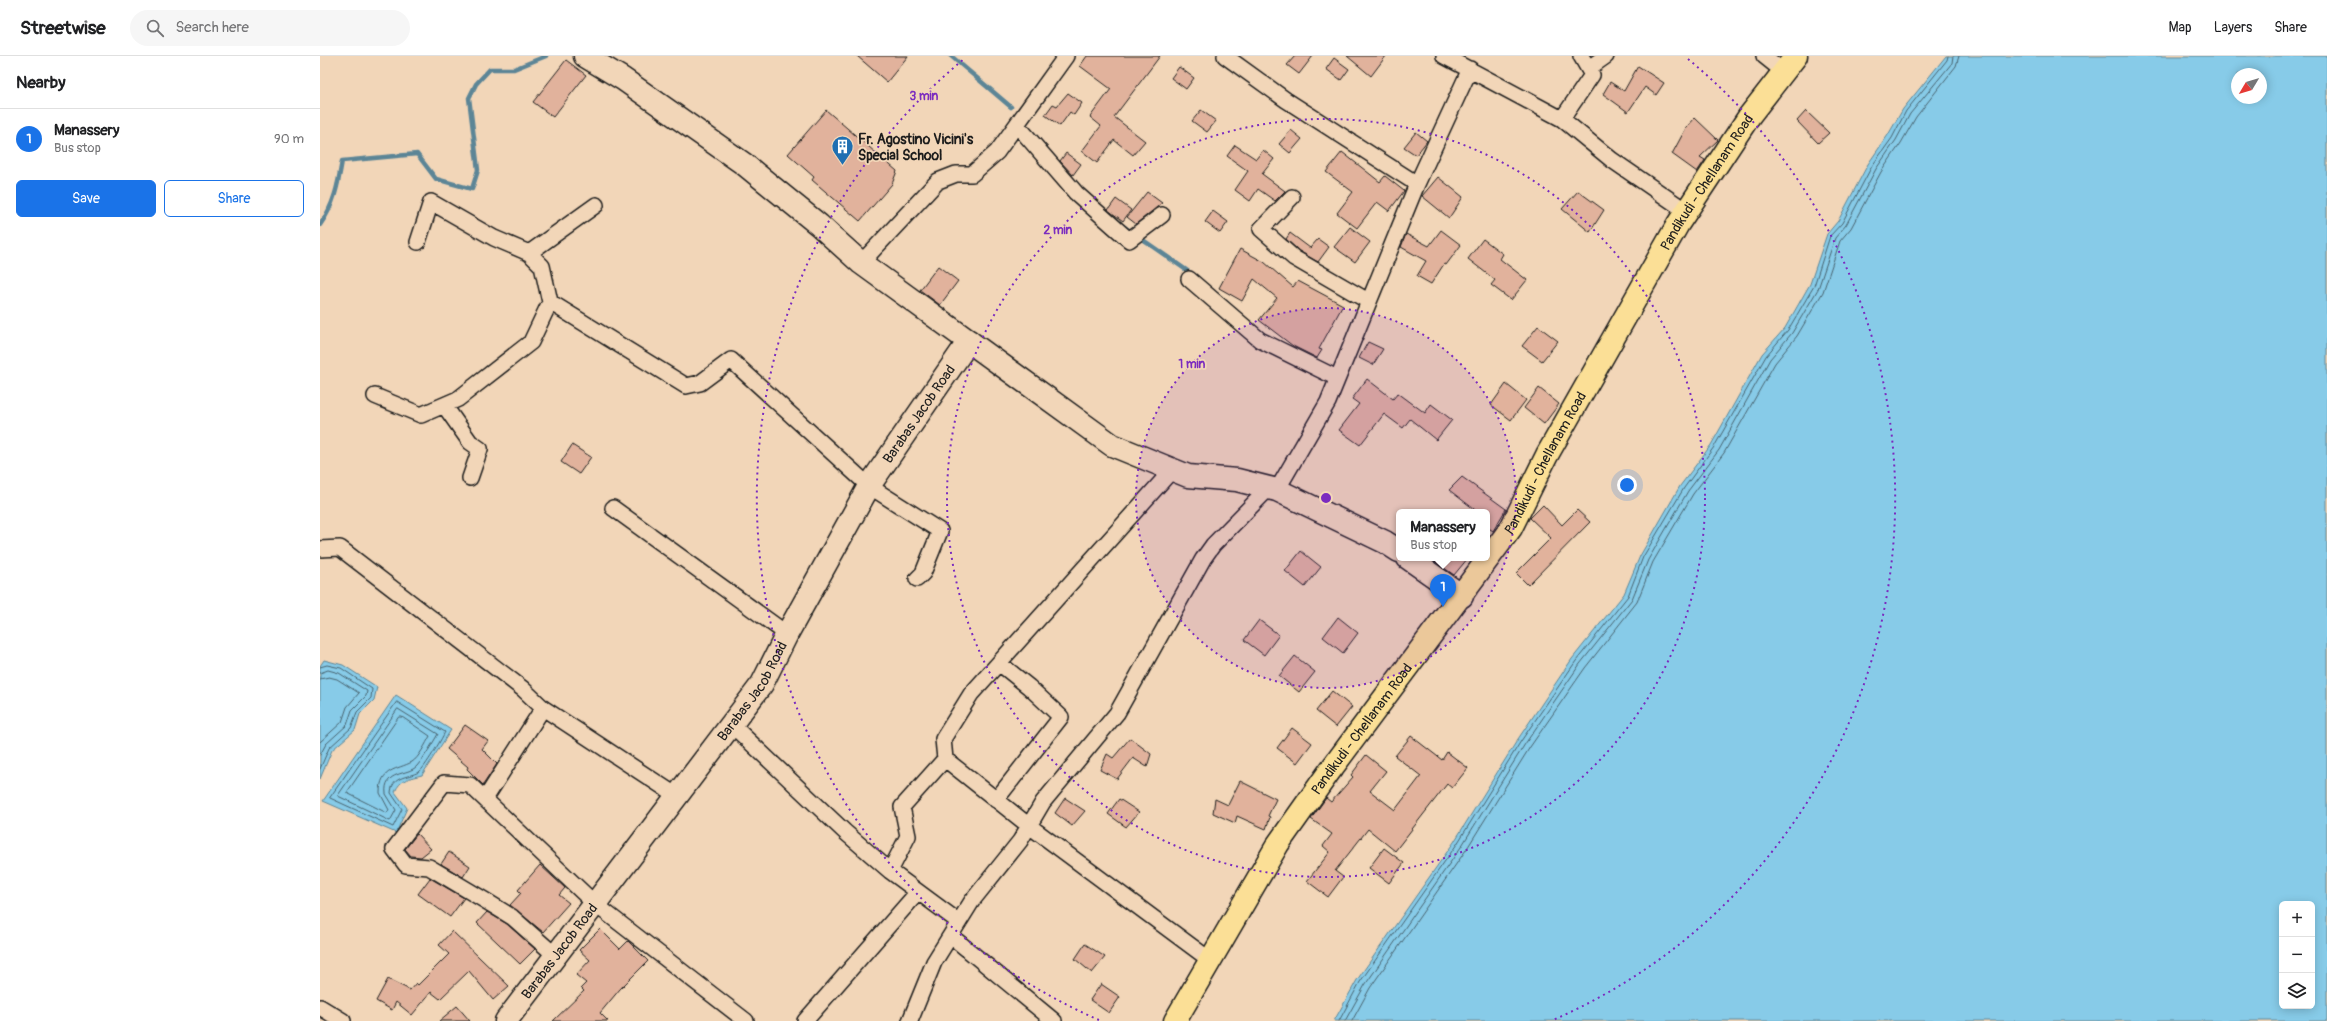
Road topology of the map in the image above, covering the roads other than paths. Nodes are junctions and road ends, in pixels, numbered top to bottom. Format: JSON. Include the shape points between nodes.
{"nodes":[{"id":1,"x":585,"y":56,"type":"edge"},
{"id":2,"x":1066,"y":56,"type":"edge"},
{"id":3,"x":1225,"y":56,"type":"edge"},
{"id":4,"x":1444,"y":56,"type":"edge"},
{"id":5,"x":1606,"y":56,"type":"edge"},
{"id":6,"x":1764,"y":56,"type":"edge"},
{"id":7,"x":1585,"y":62,"type":"edge"},
{"id":8,"x":1790,"y":64,"type":"edge"},
{"id":9,"x":1470,"y":69,"type":"junction"},
{"id":10,"x":1562,"y":119,"type":"junction"},
{"id":11,"x":1017,"y":126,"type":"junction"},
{"id":12,"x":1417,"y":184,"type":"junction"},
{"id":13,"x":1292,"y":197,"type":"dead end"},
{"id":14,"x":596,"y":206,"type":"dead end"},
{"id":15,"x":1686,"y":211,"type":"junction"},
{"id":16,"x":1162,"y":215,"type":"dead end"},
{"id":17,"x":418,"y":242,"type":"dead end"},
{"id":18,"x":529,"y":253,"type":"junction"},
{"id":19,"x":861,"y":263,"type":"junction"},
{"id":20,"x":1189,"y":279,"type":"dead end"},
{"id":21,"x":1368,"y":301,"type":"junction"},
{"id":22,"x":550,"y":302,"type":"junction"},
{"id":23,"x":968,"y":341,"type":"junction"},
{"id":24,"x":1337,"y":378,"type":"junction"},
{"id":25,"x":375,"y":396,"type":"dead end"},
{"id":26,"x":444,"y":405,"type":"junction"},
{"id":27,"x":1173,"y":470,"type":"junction"},
{"id":28,"x":470,"y":478,"type":"dead end"},
{"id":29,"x":869,"y":486,"type":"junction"},
{"id":30,"x":1273,"y":488,"type":"junction"},
{"id":31,"x":613,"y":508,"type":"dead end"},
{"id":32,"x":320,"y":549,"type":"edge"},
{"id":33,"x":1396,"y":550,"type":"edge"},
{"id":34,"x":1490,"y":557,"type":"edge"},
{"id":35,"x":1412,"y":561,"type":"edge"},
{"id":36,"x":1487,"y":561,"type":"edge"},
{"id":37,"x":917,"y":579,"type":"dead end"},
{"id":38,"x":1462,"y":596,"type":"junction"},
{"id":39,"x":787,"y":634,"type":"junction"},
{"id":40,"x":999,"y":663,"type":"junction"},
{"id":41,"x":543,"y":708,"type":"junction"},
{"id":42,"x":731,"y":724,"type":"junction"},
{"id":43,"x":945,"y":759,"type":"junction"},
{"id":44,"x":677,"y":796,"type":"junction"},
{"id":45,"x":485,"y":798,"type":"junction"},
{"id":46,"x":996,"y":800,"type":"junction"},
{"id":47,"x":1028,"y":825,"type":"junction"},
{"id":48,"x":890,"y":871,"type":"junction"},
{"id":49,"x":918,"y":892,"type":"junction"},
{"id":50,"x":595,"y":904,"type":"junction"},
{"id":51,"x":959,"y":922,"type":"junction"},
{"id":52,"x":951,"y":936,"type":"junction"},
{"id":53,"x":556,"y":956,"type":"junction"},
{"id":54,"x":1210,"y":960,"type":"junction"},
{"id":55,"x":320,"y":1008,"type":"edge"},
{"id":56,"x":344,"y":1021,"type":"edge"},
{"id":57,"x":506,"y":1021,"type":"edge"},
{"id":58,"x":746,"y":1021,"type":"edge"},
{"id":59,"x":805,"y":1021,"type":"edge"},
{"id":60,"x":910,"y":1021,"type":"edge"},
{"id":61,"x":1054,"y":1021,"type":"edge"},
{"id":62,"x":1176,"y":1021,"type":"edge"}],
"edges":[{"from":1,"to":19,"type":"main road","via":[[623,79],[744,164]]},
{"from":2,"to":11,"type":"street"},
{"from":3,"to":12,"type":"street","via":[[1286,100]]},
{"from":4,"to":9,"type":"street"},
{"from":5,"to":7,"type":"street"},
{"from":6,"to":8,"type":"street"},
{"from":7,"to":10,"type":"street","via":[[1592,75]]},
{"from":8,"to":15,"type":"main road","name":"Pandikudi - Chellanam Road","via":[[1750,115]]},
{"from":9,"to":10,"type":"street"},
{"from":9,"to":12,"type":"street"},
{"from":10,"to":15,"type":"street","via":[[1612,160]]},
{"from":11,"to":16,"type":"street","via":[[1076,193],[1129,240]]},
{"from":11,"to":19,"type":"street","via":[[997,152],[972,174],[956,174],[938,181]]},
{"from":12,"to":21,"type":"street"},
{"from":13,"to":21,"type":"street","via":[[1261,229],[1294,258]]},
{"from":14,"to":18,"type":"street"},
{"from":15,"to":34,"type":"main road","name":"Pandikudi - Chellanam Road","via":[[1547,455],[1511,528]]},
{"from":17,"to":18,"type":"street","via":[[431,202],[494,238]]},
{"from":18,"to":22,"type":"street","via":[[542,266]]},
{"from":19,"to":23,"type":"main road"},
{"from":20,"to":24,"type":"street","via":[[1260,340]]},
{"from":21,"to":24,"type":"street"},
{"from":22,"to":26,"type":"street","via":[[531,342],[458,399]]},
{"from":22,"to":29,"type":"street","via":[[686,386],[700,383],[731,360]]},
{"from":23,"to":27,"type":"main road","via":[[1112,445]]},
{"from":23,"to":29,"type":"main road","name":"Barabas Jacob Road"},
{"from":24,"to":30,"type":"street","via":[[1328,402]]},
{"from":25,"to":26,"type":"street","via":[[421,415]]},
{"from":26,"to":28,"type":"street","via":[[470,442],[480,449]]},
{"from":27,"to":30,"type":"main road","via":[[1188,476],[1237,480]]},
{"from":27,"to":40,"type":"street"},
{"from":29,"to":37,"type":"street","via":[[940,531]]},
{"from":29,"to":39,"type":"main road","name":"Barabas Jacob Road"},
{"from":30,"to":33,"type":"main road","via":[[1385,542]]},
{"from":30,"to":47,"type":"street","via":[[1213,545],[1117,713],[1043,802]]},
{"from":31,"to":39,"type":"street"},
{"from":32,"to":41,"type":"street","via":[[340,548],[523,689]]},
{"from":35,"to":38,"type":"main road"},
{"from":36,"to":38,"type":"main road","name":"Pandikudi - Chellanam Road"},
{"from":38,"to":54,"type":"main road","name":"Pandikudi - Chellanam Road","via":[[1278,844]]},
{"from":39,"to":42,"type":"main road","name":"Barabas Jacob Road","via":[[762,684]]},
{"from":40,"to":43,"type":"street","via":[[971,694],[943,739]]},
{"from":40,"to":46,"type":"street","via":[[1061,717]]},
{"from":41,"to":44,"type":"street"},
{"from":41,"to":45,"type":"street"},
{"from":42,"to":44,"type":"main road","name":"Barabas Jacob Road"},
{"from":42,"to":48,"type":"street"},
{"from":43,"to":46,"type":"street"},
{"from":43,"to":48,"type":"street","via":[[902,807],[908,836]]},
{"from":44,"to":50,"type":"main road","name":"Barabas Jacob Road"},
{"from":45,"to":50,"type":"street"},
{"from":45,"to":53,"type":"street","via":[[470,785],[444,783],[394,849],[406,866],[429,867],[512,917]]},
{"from":46,"to":47,"type":"street"},
{"from":47,"to":51,"type":"street","via":[[1020,840],[972,901]]},
{"from":47,"to":54,"type":"street"},
{"from":48,"to":49,"type":"street"},
{"from":49,"to":51,"type":"street"},
{"from":49,"to":59,"type":"street"},
{"from":50,"to":53,"type":"main road","name":"Barabas Jacob Road"},
{"from":50,"to":58,"type":"street"},
{"from":51,"to":52,"type":"street"},
{"from":52,"to":60,"type":"street","via":[[934,962]]},
{"from":52,"to":61,"type":"street"},
{"from":53,"to":57,"type":"main road","name":"Barabas Jacob Road"},
{"from":54,"to":62,"type":"main road","name":"Pandikudi - Chellanam Road"},
{"from":55,"to":56,"type":"street"}]}
